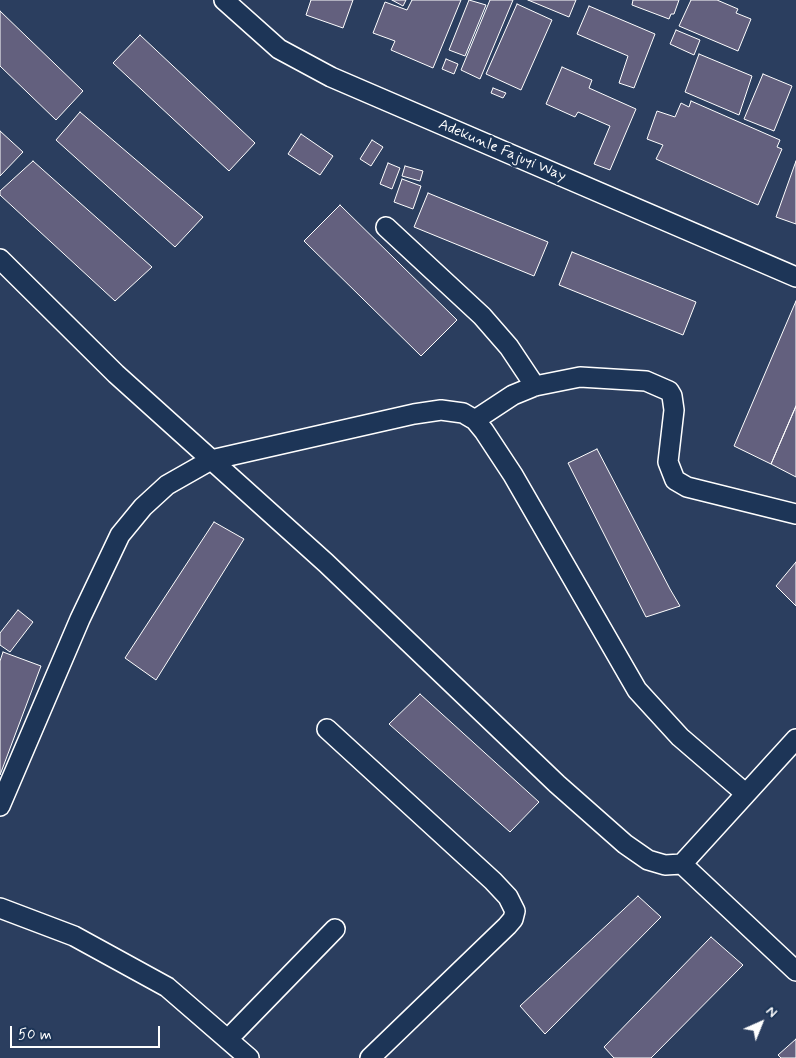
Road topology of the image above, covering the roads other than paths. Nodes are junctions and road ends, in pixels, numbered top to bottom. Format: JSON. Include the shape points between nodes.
{"nodes":[{"id":1,"x":224,"y":0,"type":"edge"},
{"id":2,"x":386,"y":227,"type":"dead end"},
{"id":3,"x":0,"y":259,"type":"edge"},
{"id":4,"x":796,"y":277,"type":"edge"},
{"id":5,"x":535,"y":386,"type":"junction"},
{"id":6,"x":475,"y":420,"type":"junction"},
{"id":7,"x":211,"y":460,"type":"junction"},
{"id":8,"x":796,"y":514,"type":"edge"},
{"id":9,"x":327,"y":729,"type":"dead end"},
{"id":10,"x":796,"y":739,"type":"edge"},
{"id":11,"x":745,"y":793,"type":"junction"},
{"id":12,"x":0,"y":806,"type":"edge"},
{"id":13,"x":682,"y":864,"type":"junction"},
{"id":14,"x":0,"y":908,"type":"edge"},
{"id":15,"x":335,"y":929,"type":"dead end"},
{"id":16,"x":796,"y":971,"type":"edge"},
{"id":17,"x":228,"y":1039,"type":"junction"},
{"id":18,"x":249,"y":1058,"type":"edge"},
{"id":19,"x":370,"y":1058,"type":"edge"}],
"edges":[{"from":1,"to":4,"type":"street","name":"Adekunle Fajuyi Way","via":[[279,49],[331,77]]},
{"from":2,"to":5,"type":"street","via":[[482,316],[509,347]]},
{"from":3,"to":7,"type":"street","via":[[116,374]]},
{"from":5,"to":6,"type":"street","via":[[513,395]]},
{"from":5,"to":8,"type":"street","via":[[580,377],[646,381],[662,387],[672,396],[674,410],[668,462],[675,480],[687,487]]},
{"from":6,"to":7,"type":"street","via":[[463,413],[441,410],[414,414]]},
{"from":6,"to":11,"type":"street","via":[[513,475],[637,690],[680,737]]},
{"from":7,"to":12,"type":"street","via":[[167,485],[120,535]]},
{"from":7,"to":13,"type":"street","via":[[326,563],[557,784],[625,844],[648,860],[665,865]]},
{"from":9,"to":19,"type":"street","via":[[493,881],[508,897],[515,911],[507,926]]},
{"from":10,"to":11,"type":"street"},
{"from":11,"to":13,"type":"street"},
{"from":13,"to":16,"type":"street"},
{"from":14,"to":17,"type":"street","via":[[74,936],[167,987]]},
{"from":15,"to":17,"type":"street"},
{"from":17,"to":18,"type":"street"}]}
